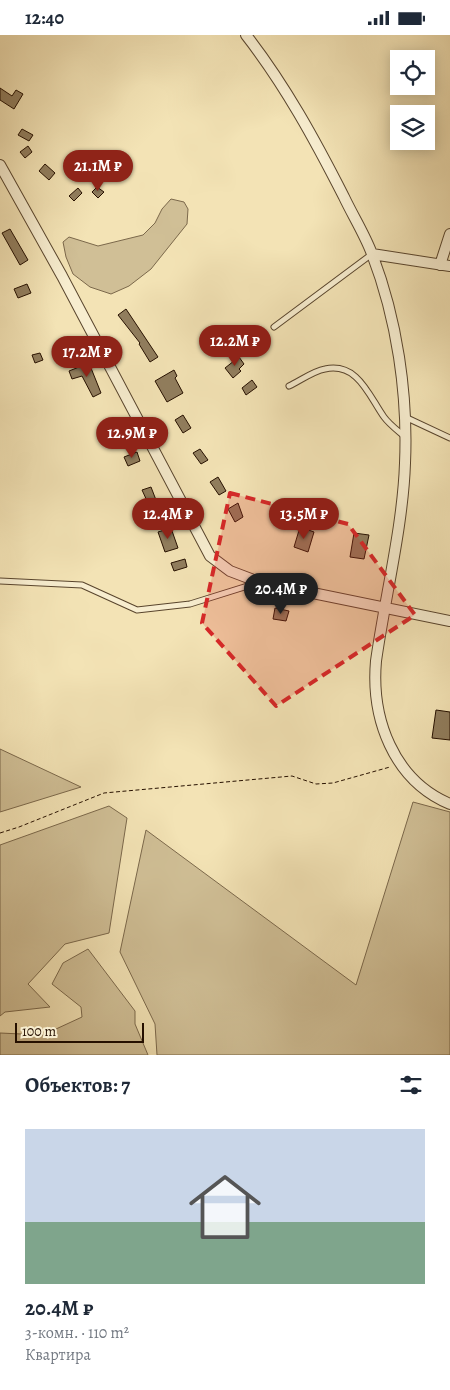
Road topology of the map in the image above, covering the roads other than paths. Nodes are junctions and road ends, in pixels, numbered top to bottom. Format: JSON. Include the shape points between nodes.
{"nodes":[{"id":1,"x":246,"y":35,"type":"edge"},
{"id":2,"x":0,"y":165,"type":"edge"},
{"id":3,"x":450,"y":234,"type":"edge"},
{"id":4,"x":372,"y":254,"type":"junction"},
{"id":5,"x":445,"y":265,"type":"edge"},
{"id":6,"x":274,"y":327,"type":"dead end"},
{"id":7,"x":290,"y":386,"type":"dead end"},
{"id":8,"x":405,"y":417,"type":"junction"},
{"id":9,"x":406,"y":438,"type":"junction"},
{"id":10,"x":450,"y":438,"type":"edge"},
{"id":11,"x":0,"y":581,"type":"edge"},
{"id":12,"x":259,"y":582,"type":"junction"},
{"id":13,"x":384,"y":609,"type":"junction"},
{"id":14,"x":450,"y":621,"type":"edge"},
{"id":15,"x":450,"y":804,"type":"edge"}],
"edges":[{"from":1,"to":4,"type":"street","via":[[312,133]]},
{"from":2,"to":12,"type":"street","via":[[210,556],[230,571]]},
{"from":3,"to":5,"type":"street"},
{"from":4,"to":5,"type":"street"},
{"from":4,"to":6,"type":"lane"},
{"from":4,"to":8,"type":"street","via":[[390,318]]},
{"from":7,"to":9,"type":"lane","via":[[322,369],[335,368],[348,373],[364,383],[384,417]]},
{"from":8,"to":9,"type":"street"},
{"from":8,"to":10,"type":"lane"},
{"from":9,"to":13,"type":"street","via":[[401,507]]},
{"from":11,"to":12,"type":"lane","via":[[82,585],[137,610],[190,604]]},
{"from":12,"to":13,"type":"street"},
{"from":13,"to":14,"type":"street"},
{"from":13,"to":15,"type":"street","via":[[375,680],[376,707],[383,732],[400,764],[412,778]]}]}
